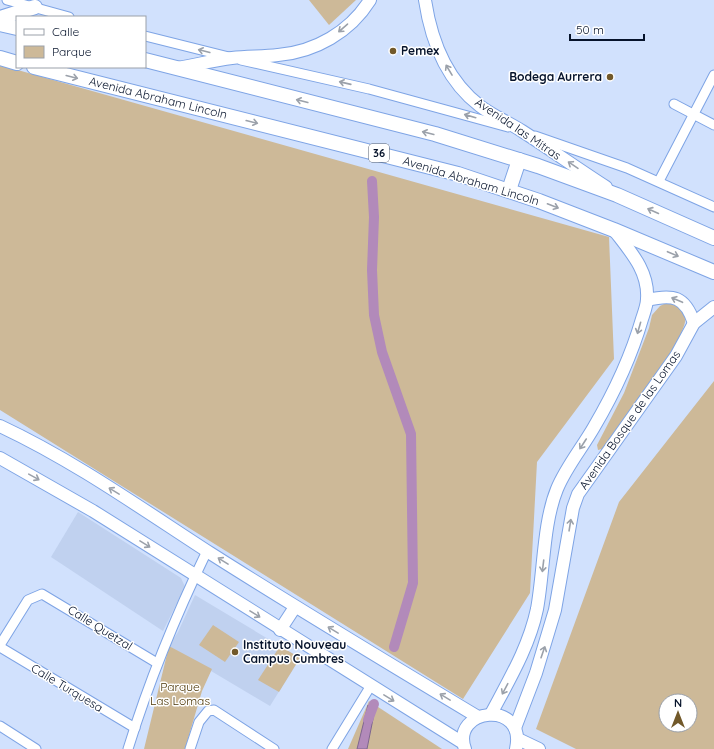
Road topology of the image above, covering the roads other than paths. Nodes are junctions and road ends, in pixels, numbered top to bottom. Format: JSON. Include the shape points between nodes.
{"nodes":[{"id":1,"x":7,"y":0,"type":"edge"},
{"id":2,"x":370,"y":0,"type":"edge"},
{"id":3,"x":425,"y":0,"type":"edge"},
{"id":4,"x":35,"y":7,"type":"junction"},
{"id":5,"x":66,"y":16,"type":"edge"},
{"id":6,"x":0,"y":18,"type":"edge"},
{"id":7,"x":0,"y":24,"type":"edge"},
{"id":8,"x":16,"y":28,"type":"edge"},
{"id":9,"x":146,"y":36,"type":"edge"},
{"id":10,"x":0,"y":58,"type":"edge"},
{"id":11,"x":232,"y":58,"type":"junction"},
{"id":12,"x":146,"y":60,"type":"edge"},
{"id":13,"x":16,"y":63,"type":"edge"},
{"id":14,"x":40,"y":68,"type":"edge"},
{"id":15,"x":174,"y":69,"type":"junction"},
{"id":16,"x":714,"y":75,"type":"edge"},
{"id":17,"x":674,"y":104,"type":"dead end"},
{"id":18,"x":693,"y":114,"type":"junction"},
{"id":19,"x":714,"y":124,"type":"edge"},
{"id":20,"x":521,"y":131,"type":"junction"},
{"id":21,"x":519,"y":160,"type":"junction"},
{"id":22,"x":659,"y":181,"type":"junction"},
{"id":23,"x":509,"y":190,"type":"junction"},
{"id":24,"x":617,"y":195,"type":"junction"},
{"id":25,"x":714,"y":207,"type":"edge"},
{"id":26,"x":614,"y":230,"type":"junction"},
{"id":27,"x":714,"y":238,"type":"edge"},
{"id":28,"x":714,"y":272,"type":"edge"},
{"id":29,"x":647,"y":300,"type":"junction"},
{"id":30,"x":714,"y":307,"type":"edge"},
{"id":31,"x":694,"y":323,"type":"junction"},
{"id":32,"x":0,"y":426,"type":"edge"},
{"id":33,"x":0,"y":458,"type":"edge"},
{"id":34,"x":208,"y":551,"type":"junction"},
{"id":35,"x":195,"y":576,"type":"junction"},
{"id":36,"x":295,"y":607,"type":"junction"},
{"id":37,"x":280,"y":630,"type":"junction"},
{"id":38,"x":0,"y":646,"type":"edge"},
{"id":39,"x":157,"y":663,"type":"junction"},
{"id":40,"x":370,"y":687,"type":"junction"},
{"id":41,"x":491,"y":714,"type":"junction"},
{"id":42,"x":478,"y":717,"type":"junction"},
{"id":43,"x":0,"y":726,"type":"edge"},
{"id":44,"x":135,"y":728,"type":"junction"},
{"id":45,"x":516,"y":739,"type":"edge"},
{"id":46,"x":263,"y":746,"type":"edge"},
{"id":47,"x":464,"y":746,"type":"edge"},
{"id":48,"x":36,"y":749,"type":"edge"},
{"id":49,"x":128,"y":749,"type":"edge"},
{"id":50,"x":190,"y":749,"type":"edge"},
{"id":51,"x":274,"y":749,"type":"edge"},
{"id":52,"x":332,"y":749,"type":"edge"},
{"id":53,"x":539,"y":749,"type":"edge"}],
"edges":[{"from":1,"to":4,"type":"street"},
{"from":2,"to":11,"type":"street","one_way":true,"via":[[331,39],[319,45],[299,52]]},
{"from":20,"to":3,"type":"street","name":"Avenida las Mitras","one_way":true,"via":[[479,105],[460,87],[448,70],[435,43]]},
{"from":4,"to":5,"type":"street"},
{"from":4,"to":6,"type":"main road"},
{"from":7,"to":8,"type":"main road"},
{"from":11,"to":9,"type":"street","one_way":true},
{"from":10,"to":13,"type":"main road"},
{"from":11,"to":15,"type":"street"},
{"from":20,"to":11,"type":"street","one_way":true,"via":[[405,98]]},
{"from":12,"to":15,"type":"main road"},
{"from":14,"to":23,"type":"main road","name":"Avenida Abraham Lincoln","number":"36","one_way":true,"via":[[406,160]]},
{"from":21,"to":15,"type":"main road","one_way":true,"via":[[435,134]]},
{"from":16,"to":18,"type":"street"},
{"from":17,"to":18,"type":"street"},
{"from":18,"to":19,"type":"street"},
{"from":18,"to":22,"type":"street"},
{"from":20,"to":22,"type":"street"},
{"from":24,"to":20,"type":"street","name":"Avenida las Mitras","one_way":true},
{"from":21,"to":23,"type":"main road"},
{"from":21,"to":24,"type":"main road"},
{"from":22,"to":25,"type":"street"},
{"from":23,"to":26,"type":"main road","name":"Avenida Abraham Lincoln","number":"36","one_way":true},
{"from":27,"to":24,"type":"main road","one_way":true},
{"from":26,"to":28,"type":"main road","name":"Avenida Abraham Lincoln","number":"36","one_way":true},
{"from":26,"to":29,"type":"street","name":"Avenida Bosque de las Lomas","via":[[643,272],[647,285]]},
{"from":31,"to":29,"type":"street","one_way":true,"via":[[689,308],[678,299],[663,296]]},
{"from":29,"to":41,"type":"street","name":"Avenida Bosque de las Lomas","one_way":true,"via":[[636,338],[614,388],[556,490],[551,508],[537,610],[517,666]]},
{"from":30,"to":31,"type":"street","name":"Avenida Bosque de las Lomas"},
{"from":45,"to":31,"type":"street","name":"Avenida Bosque de las Lomas","one_way":true,"via":[[554,617],[573,508],[578,494],[676,356]]},
{"from":34,"to":32,"type":"street","one_way":true,"via":[[72,465]]},
{"from":33,"to":35,"type":"street","one_way":true},
{"from":34,"to":35,"type":"street"},
{"from":36,"to":34,"type":"street","one_way":true},
{"from":35,"to":37,"type":"street","one_way":true},
{"from":35,"to":39,"type":"street"},
{"from":36,"to":37,"type":"street"},
{"from":42,"to":36,"type":"street","one_way":true},
{"from":37,"to":40,"type":"street"},
{"from":38,"to":39,"type":"street","name":"Calle Quetzal","via":[[28,600],[42,594]]},
{"from":38,"to":44,"type":"street","name":"Calle Turquesa"},
{"from":39,"to":44,"type":"street"},
{"from":40,"to":47,"type":"street","one_way":true},
{"from":40,"to":52,"type":"street"},
{"from":41,"to":42,"type":"street"},
{"from":41,"to":45,"type":"street","via":[[509,721]]},
{"from":42,"to":47,"type":"street","via":[[468,725]]},
{"from":43,"to":48,"type":"street"},
{"from":44,"to":49,"type":"street"},
{"from":45,"to":53,"type":"street"},
{"from":46,"to":50,"type":"street","via":[[214,710],[208,711],[199,722]]},
{"from":46,"to":51,"type":"street"}]}
